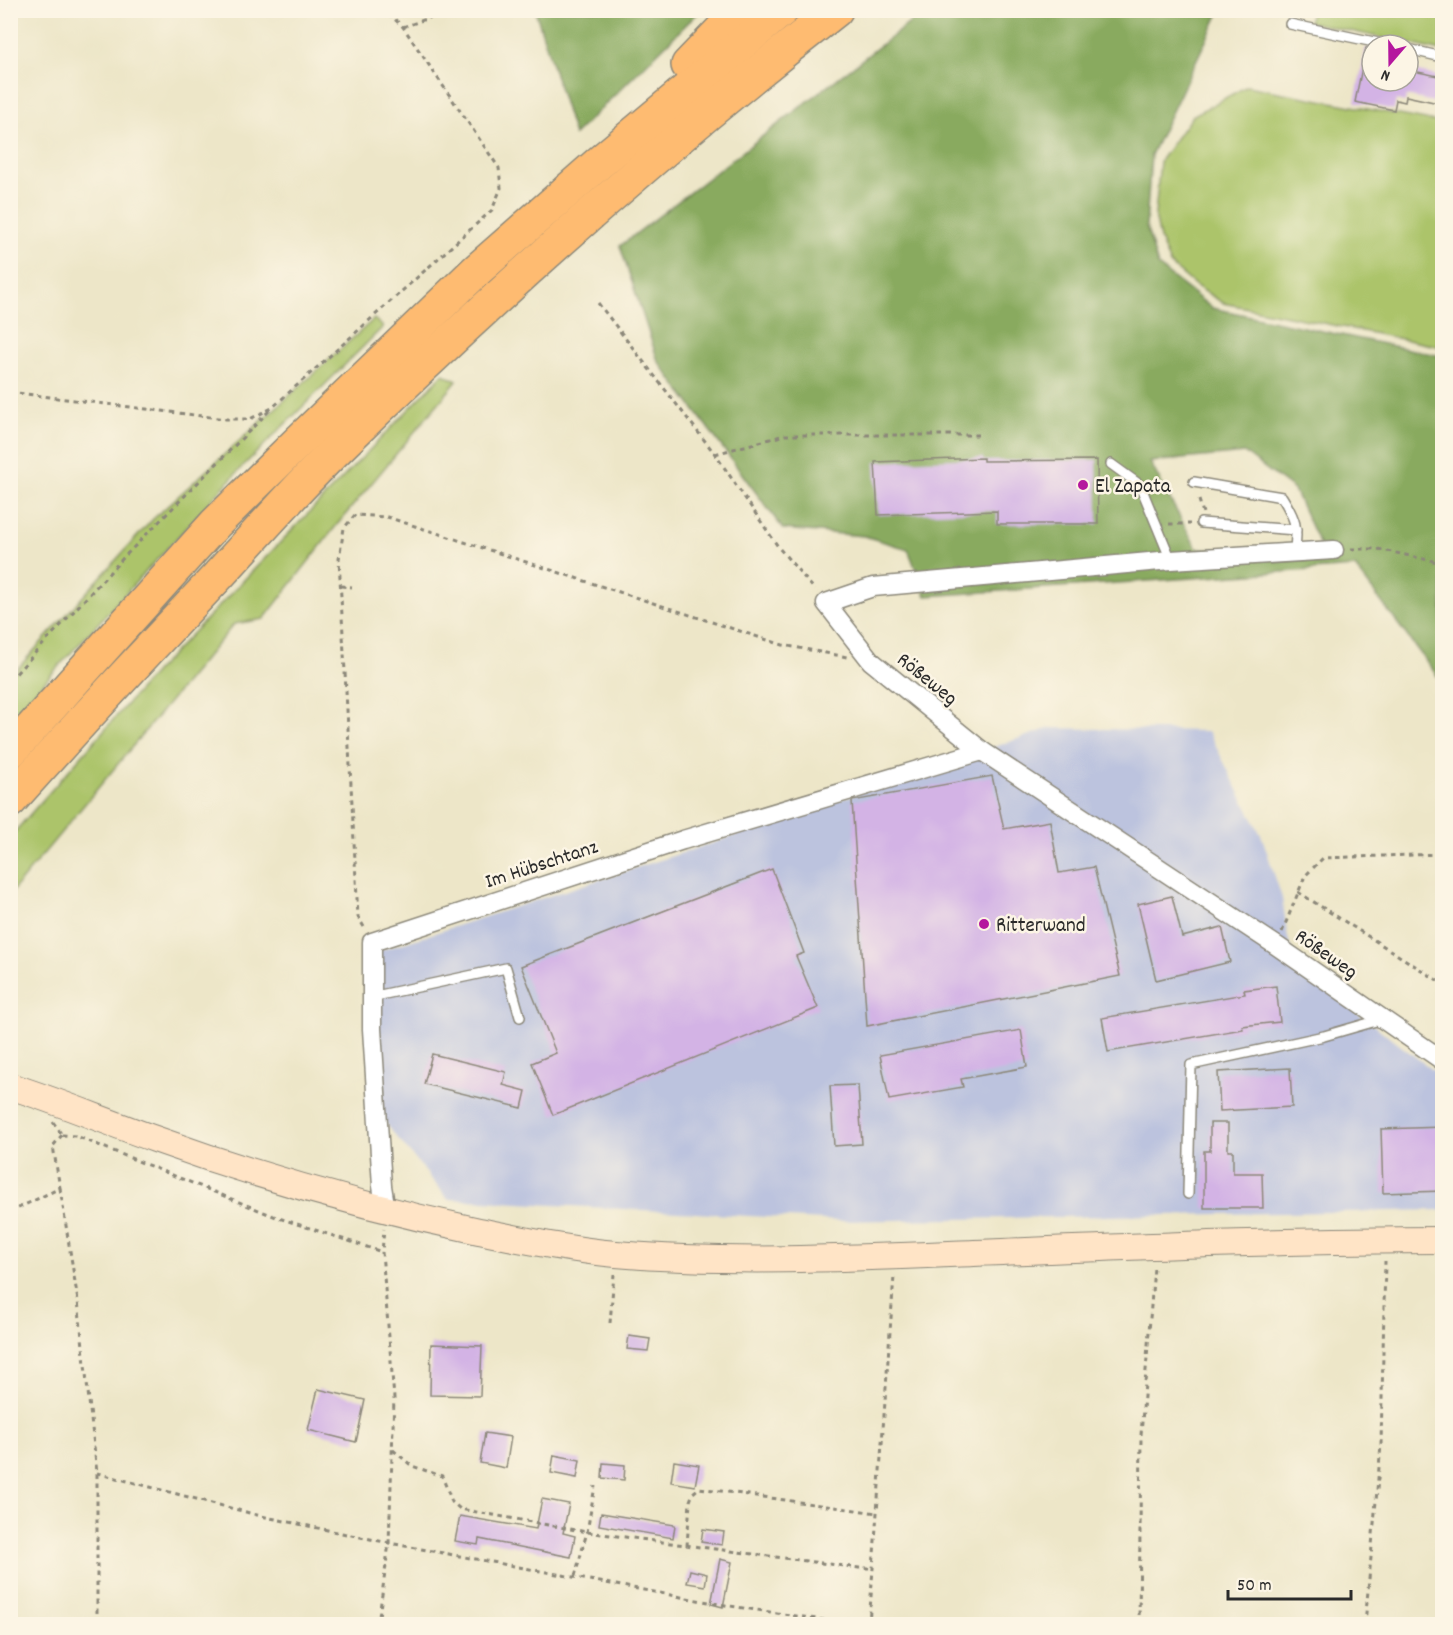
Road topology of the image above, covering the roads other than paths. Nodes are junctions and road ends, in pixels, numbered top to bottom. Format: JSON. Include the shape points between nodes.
{"nodes":[{"id":1,"x":741,"y":10,"type":"edge"},
{"id":2,"x":782,"y":10,"type":"edge"},
{"id":3,"x":836,"y":10,"type":"edge"},
{"id":4,"x":1290,"y":24,"type":"dead end"},
{"id":5,"x":1360,"y":39,"type":"edge"},
{"id":6,"x":1420,"y":52,"type":"edge"},
{"id":7,"x":1443,"y":57,"type":"edge"},
{"id":8,"x":600,"y":162,"type":"junction"},
{"id":9,"x":1111,"y":464,"type":"dead end"},
{"id":10,"x":1194,"y":482,"type":"dead end"},
{"id":11,"x":1202,"y":519,"type":"road end"},
{"id":12,"x":1296,"y":530,"type":"junction"},
{"id":13,"x":1334,"y":550,"type":"road end"},
{"id":14,"x":1294,"y":552,"type":"junction"},
{"id":15,"x":1171,"y":560,"type":"junction"},
{"id":16,"x":982,"y":750,"type":"junction"},
{"id":17,"x":10,"y":753,"type":"edge"},
{"id":18,"x":10,"y":801,"type":"edge"},
{"id":19,"x":371,"y":997,"type":"junction"},
{"id":20,"x":520,"y":1017,"type":"dead end"},
{"id":21,"x":1383,"y":1019,"type":"junction"},
{"id":22,"x":1443,"y":1060,"type":"edge"},
{"id":23,"x":10,"y":1086,"type":"edge"},
{"id":24,"x":1188,"y":1194,"type":"dead end"},
{"id":25,"x":386,"y":1211,"type":"junction"},
{"id":26,"x":1443,"y":1240,"type":"edge"}],
"edges":[{"from":1,"to":8,"type":"highway"},
{"from":2,"to":8,"type":"highway"},
{"from":3,"to":18,"type":"highway","via":[[610,197],[337,449]]},
{"from":4,"to":5,"type":"lane"},
{"from":6,"to":7,"type":"lane"},
{"from":8,"to":17,"type":"highway","via":[[477,270],[215,524]]},
{"from":9,"to":15,"type":"lane","via":[[1140,485]]},
{"from":10,"to":12,"type":"lane","via":[[1282,497],[1294,516]]},
{"from":11,"to":12,"type":"lane"},
{"from":12,"to":14,"type":"lane"},
{"from":13,"to":14,"type":"street"},
{"from":14,"to":15,"type":"street"},
{"from":15,"to":16,"type":"street","name":"Rößeweg","via":[[873,586],[826,603],[871,661]]},
{"from":16,"to":19,"type":"street","name":"Im Hübschtanz","via":[[683,840],[372,942]]},
{"from":16,"to":21,"type":"street","name":"Rößeweg"},
{"from":19,"to":20,"type":"lane","via":[[506,968]]},
{"from":19,"to":25,"type":"street"},
{"from":21,"to":22,"type":"street","name":"Rößeweg"},
{"from":21,"to":24,"type":"lane","via":[[1191,1065]]},
{"from":23,"to":25,"type":"street","via":[[222,1162]]},
{"from":25,"to":26,"type":"street","via":[[540,1243],[615,1254],[747,1259]]}]}
